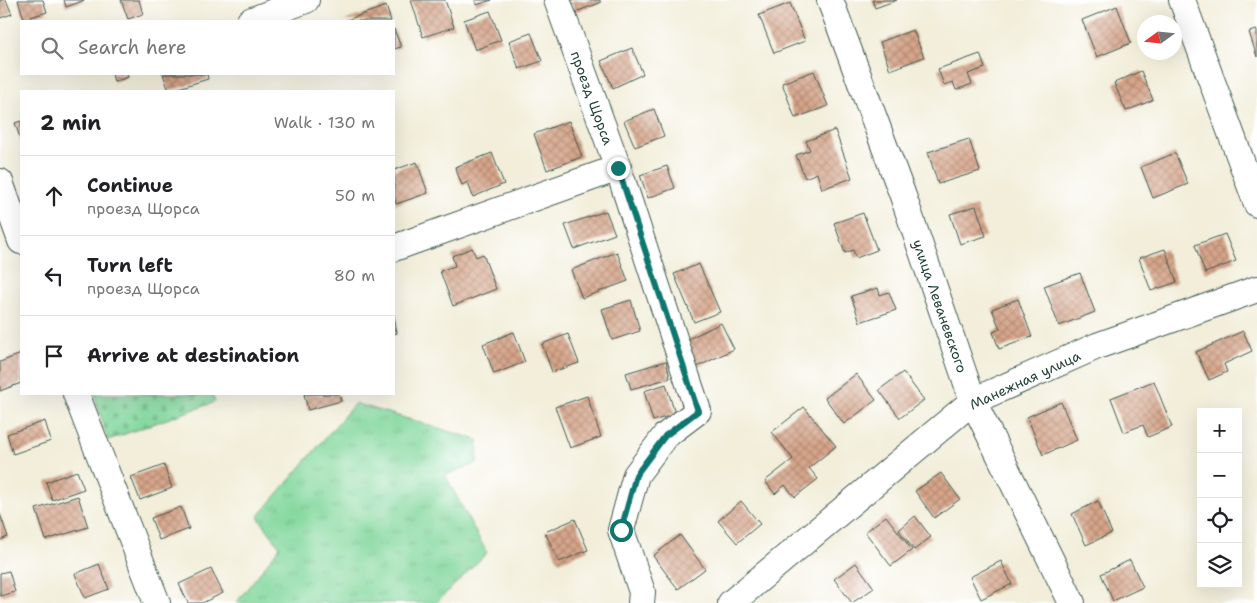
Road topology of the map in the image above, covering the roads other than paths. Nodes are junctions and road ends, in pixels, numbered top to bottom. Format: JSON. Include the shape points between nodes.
{"nodes":[{"id":1,"x":306,"y":0,"type":"edge"},
{"id":2,"x":557,"y":0,"type":"edge"},
{"id":3,"x":830,"y":0,"type":"edge"},
{"id":4,"x":1182,"y":0,"type":"edge"},
{"id":5,"x":253,"y":20,"type":"edge"},
{"id":6,"x":618,"y":168,"type":"junction"},
{"id":7,"x":0,"y":182,"type":"edge"},
{"id":8,"x":1257,"y":204,"type":"edge"},
{"id":9,"x":20,"y":238,"type":"edge"},
{"id":10,"x":395,"y":248,"type":"edge"},
{"id":11,"x":1257,"y":289,"type":"edge"},
{"id":12,"x":76,"y":395,"type":"edge"},
{"id":13,"x":973,"y":402,"type":"junction"},
{"id":14,"x":157,"y":603,"type":"edge"},
{"id":15,"x":641,"y":603,"type":"edge"},
{"id":16,"x":732,"y":603,"type":"edge"},
{"id":17,"x":1072,"y":603,"type":"edge"}],
"edges":[{"from":1,"to":5,"type":"street"},
{"from":2,"to":6,"type":"street","name":"проезд Щорса"},
{"from":3,"to":13,"type":"street","name":"улица Леваневского","via":[[903,196]]},
{"from":4,"to":8,"type":"street"},
{"from":6,"to":10,"type":"street"},
{"from":6,"to":15,"type":"street","name":"проезд Щорса","via":[[698,411],[665,436],[636,475],[621,530],[642,592]]},
{"from":7,"to":9,"type":"street"},
{"from":11,"to":13,"type":"street","name":"Манежная улица","via":[[1097,346]]},
{"from":12,"to":14,"type":"street"},
{"from":13,"to":16,"type":"street","name":"Манежная улица"},
{"from":13,"to":17,"type":"street","name":"улица Леваневского"}]}
